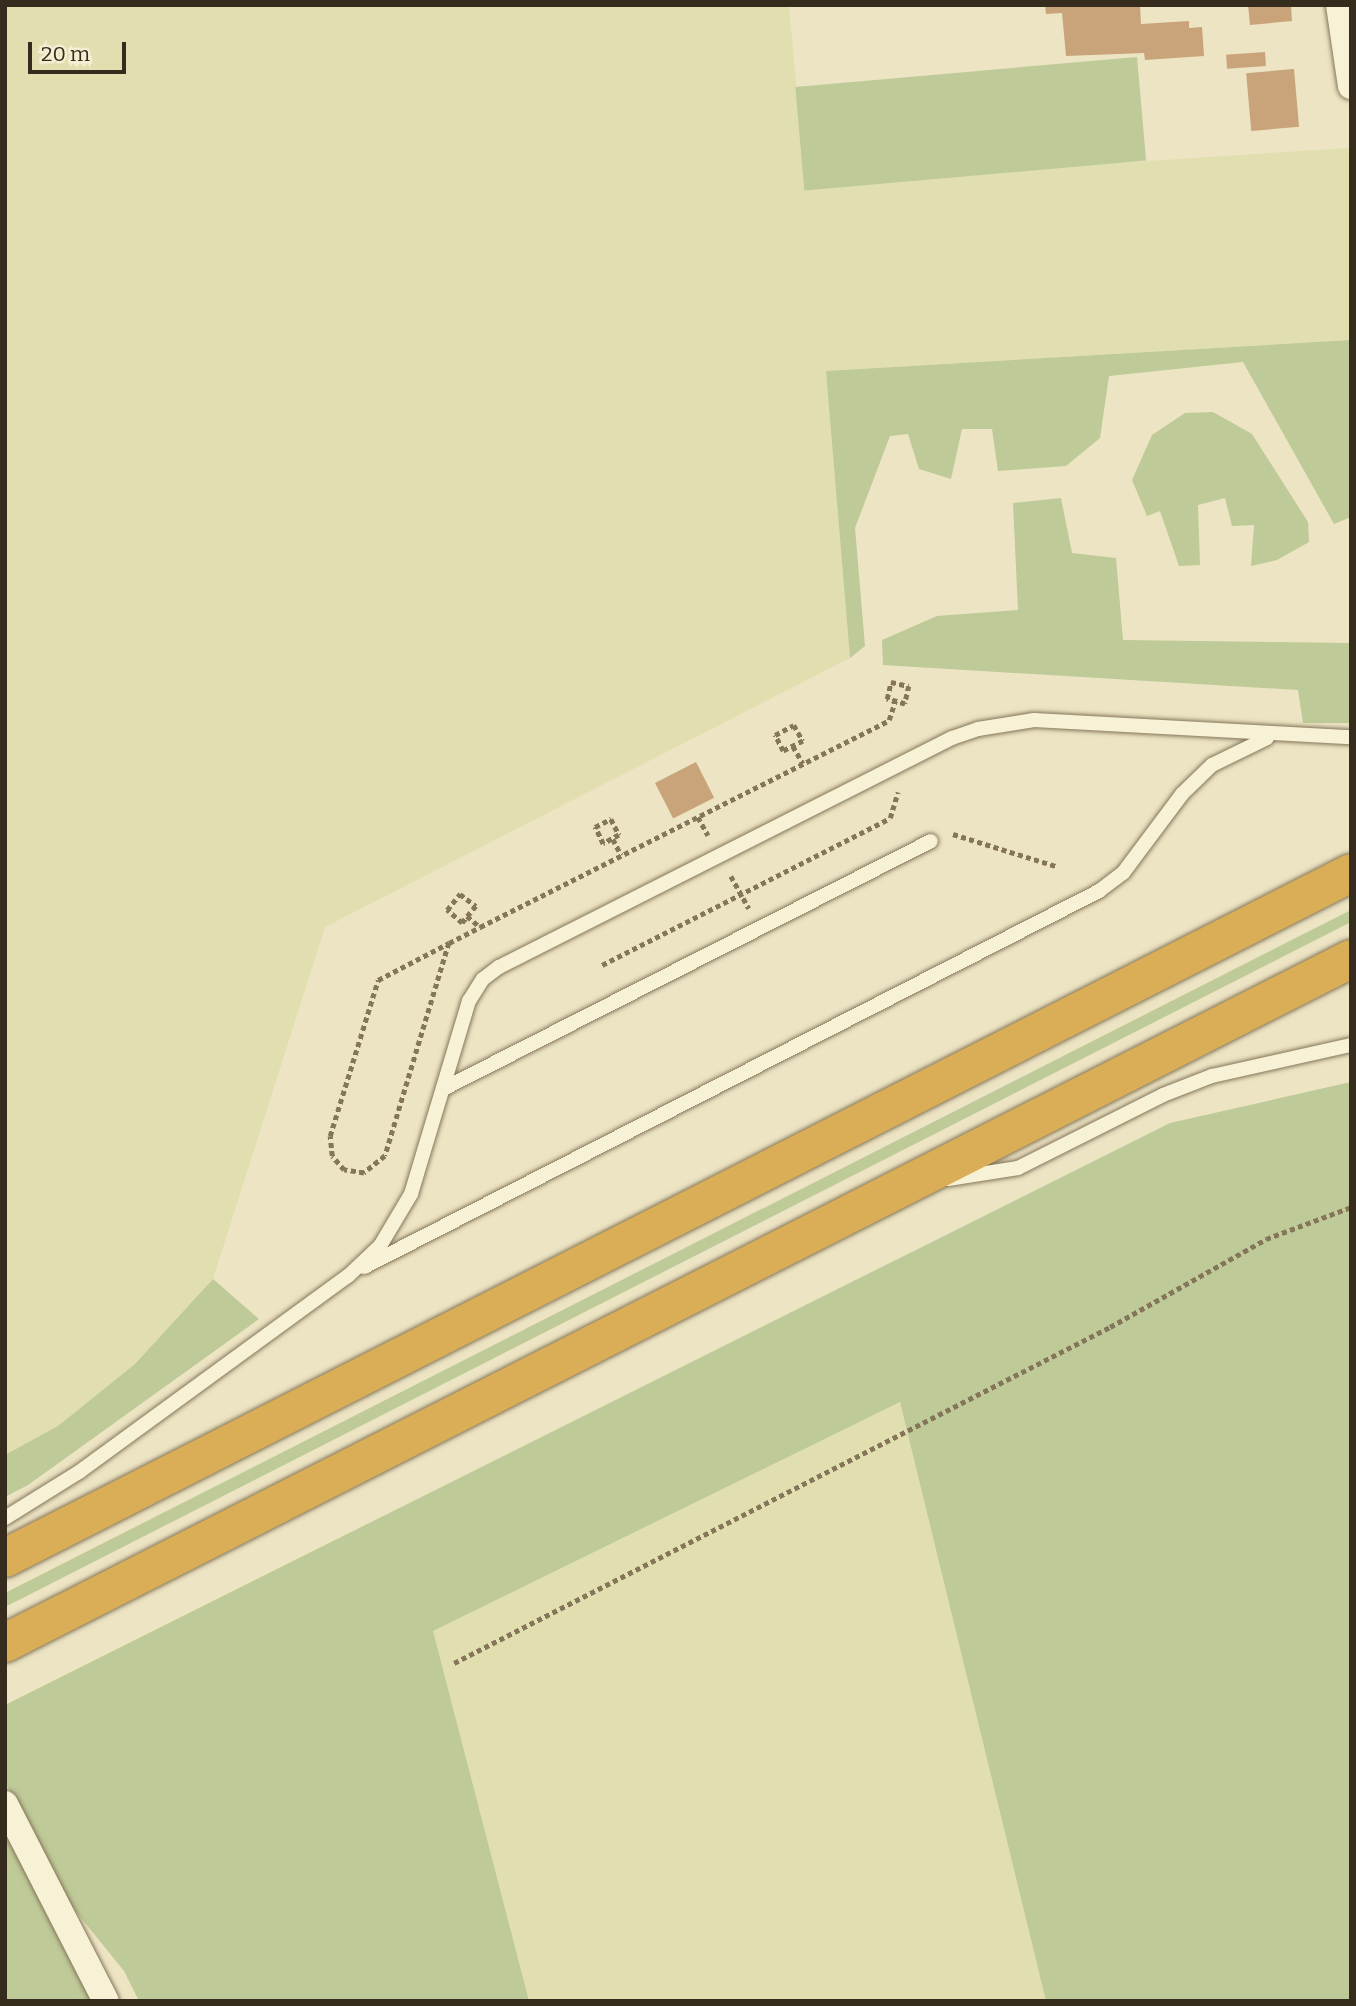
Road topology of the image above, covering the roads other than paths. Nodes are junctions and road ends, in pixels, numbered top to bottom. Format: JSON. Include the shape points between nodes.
{"nodes":[{"id":1,"x":1339,"y":5,"type":"edge"},
{"id":2,"x":1351,"y":86,"type":"edge"},
{"id":3,"x":1275,"y":735,"type":"junction"},
{"id":4,"x":1351,"y":737,"type":"edge"},
{"id":5,"x":931,"y":841,"type":"dead end"},
{"id":6,"x":1351,"y":873,"type":"edge"},
{"id":7,"x":1351,"y":959,"type":"edge"},
{"id":8,"x":1351,"y":1045,"type":"edge"},
{"id":9,"x":443,"y":1088,"type":"junction"},
{"id":10,"x":902,"y":1186,"type":"junction"},
{"id":11,"x":348,"y":1276,"type":"junction"},
{"id":12,"x":5,"y":1518,"type":"edge"},
{"id":13,"x":5,"y":1558,"type":"edge"},
{"id":14,"x":5,"y":1643,"type":"edge"},
{"id":15,"x":5,"y":1804,"type":"edge"},
{"id":16,"x":106,"y":2001,"type":"edge"}],
"edges":[{"from":1,"to":2,"type":"street"},
{"from":3,"to":4,"type":"lane"},
{"from":3,"to":9,"type":"lane","via":[[1034,720],[1006,722],[952,738],[499,967],[483,979],[468,1001]]},
{"from":3,"to":11,"type":"lane","via":[[1240,747],[1212,765],[1182,794],[1123,873],[1099,891]]},
{"from":5,"to":9,"type":"lane"},
{"from":6,"to":13,"type":"highway"},
{"from":7,"to":10,"type":"highway"},
{"from":8,"to":10,"type":"lane","via":[[1212,1076],[1163,1095],[1018,1168]]},
{"from":9,"to":11,"type":"lane","via":[[397,1222]]},
{"from":10,"to":14,"type":"highway"},
{"from":11,"to":12,"type":"lane","via":[[79,1472]]},
{"from":15,"to":16,"type":"street"}]}
